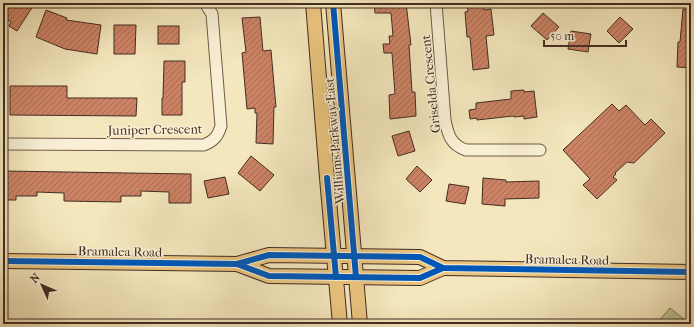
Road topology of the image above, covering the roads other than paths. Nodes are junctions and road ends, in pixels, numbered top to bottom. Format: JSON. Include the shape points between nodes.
{"nodes":[{"id":1,"x":206,"y":3,"type":"edge"},
{"id":2,"x":313,"y":3,"type":"edge"},
{"id":3,"x":333,"y":3,"type":"edge"},
{"id":4,"x":436,"y":3,"type":"edge"},
{"id":5,"x":3,"y":144,"type":"edge"},
{"id":6,"x":540,"y":150,"type":"dead end"},
{"id":7,"x":334,"y":256,"type":"junction"},
{"id":8,"x":354,"y":256,"type":"junction"},
{"id":9,"x":3,"y":261,"type":"edge"},
{"id":10,"x":237,"y":264,"type":"junction"},
{"id":11,"x":443,"y":268,"type":"junction"},
{"id":12,"x":691,"y":272,"type":"edge"},
{"id":13,"x":336,"y":277,"type":"junction"},
{"id":14,"x":356,"y":277,"type":"junction"},
{"id":15,"x":340,"y":324,"type":"edge"},
{"id":16,"x":360,"y":324,"type":"edge"}],
"edges":[{"from":1,"to":5,"type":"street","name":"Juniper Crescent","via":[[212,14],[221,126],[219,134],[212,142]]},
{"from":2,"to":7,"type":"main road","name":"Williams Parkway East"},
{"from":3,"to":8,"type":"main road","name":"Williams Parkway East"},
{"from":4,"to":6,"type":"street","name":"Griselda Crescent","via":[[445,120],[448,134],[454,144],[466,150]]},
{"from":7,"to":8,"type":"main road","name":"Bramalea Road"},
{"from":7,"to":10,"type":"main road","name":"Bramalea Road","via":[[269,255]]},
{"from":7,"to":13,"type":"main road","name":"Williams Parkway East"},
{"from":8,"to":11,"type":"main road","name":"Bramalea Road","via":[[420,257]]},
{"from":8,"to":14,"type":"main road","name":"Williams Parkway East"},
{"from":9,"to":10,"type":"main road","name":"Bramalea Road"},
{"from":10,"to":13,"type":"main road","name":"Bramalea Road","via":[[268,276]]},
{"from":11,"to":12,"type":"main road","name":"Bramalea Road"},
{"from":11,"to":14,"type":"main road","name":"Bramalea Road","via":[[420,278]]},
{"from":13,"to":14,"type":"main road","name":"Bramalea Road"},
{"from":13,"to":15,"type":"main road","name":"Williams Parkway East"},
{"from":14,"to":16,"type":"main road","name":"Williams Parkway East"}]}
